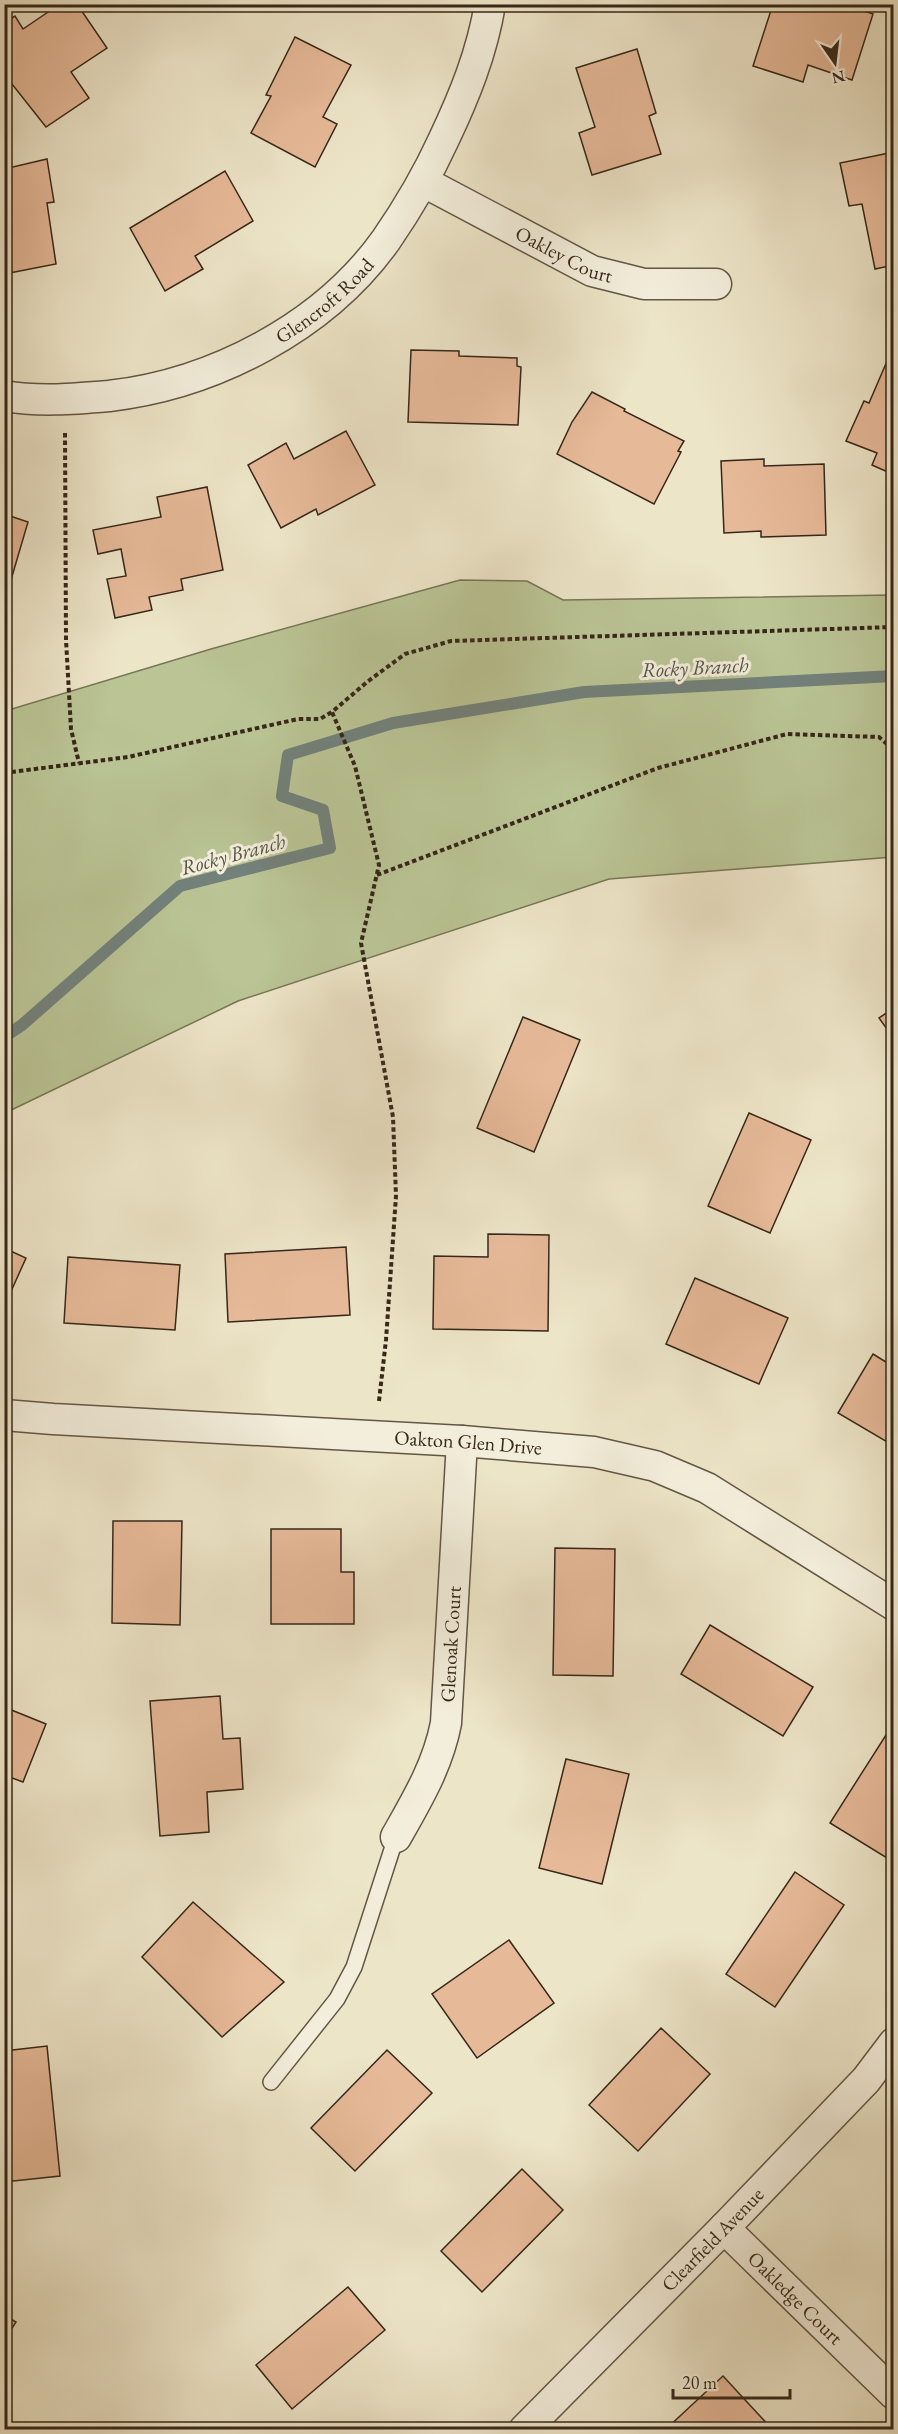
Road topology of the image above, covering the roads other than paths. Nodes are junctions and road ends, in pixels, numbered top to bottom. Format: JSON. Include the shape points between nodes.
{"nodes":[{"id":1,"x":490,"y":4,"type":"edge"},
{"id":2,"x":424,"y":182,"type":"junction"},
{"id":3,"x":716,"y":284,"type":"dead end"},
{"id":4,"x":4,"y":396,"type":"edge"},
{"id":5,"x":4,"y":1415,"type":"edge"},
{"id":6,"x":462,"y":1441,"type":"junction"},
{"id":7,"x":894,"y":1605,"type":"edge"},
{"id":8,"x":396,"y":1837,"type":"joint"},
{"id":9,"x":894,"y":2043,"type":"edge"},
{"id":10,"x":271,"y":2082,"type":"dead end"},
{"id":11,"x":724,"y":2228,"type":"junction"},
{"id":12,"x":894,"y":2394,"type":"edge"},
{"id":13,"x":524,"y":2430,"type":"edge"}],
"edges":[{"from":1,"to":2,"type":"street","name":"Glencroft Road","via":[[467,91]]},
{"from":2,"to":3,"type":"street","name":"Oakley Court","via":[[592,271],[644,284]]},
{"from":2,"to":4,"type":"street","name":"Glencroft Road","via":[[385,241],[340,291],[296,327],[248,356],[195,377],[140,392],[64,400]]},
{"from":5,"to":6,"type":"street","name":"Oakton Glen Drive"},
{"from":6,"to":7,"type":"street","name":"Oakton Glen Drive","via":[[594,1452],[654,1466],[707,1488]]},
{"from":6,"to":8,"type":"street","name":"Glenoak Court","via":[[446,1723],[428,1781]]},
{"from":8,"to":10,"type":"lane","via":[[354,1967],[337,2000]]},
{"from":9,"to":11,"type":"street","name":"Clearfield Avenue","via":[[866,2080]]},
{"from":11,"to":12,"type":"street","name":"Oakledge Court"},
{"from":11,"to":13,"type":"street","name":"Clearfield Avenue"}]}
